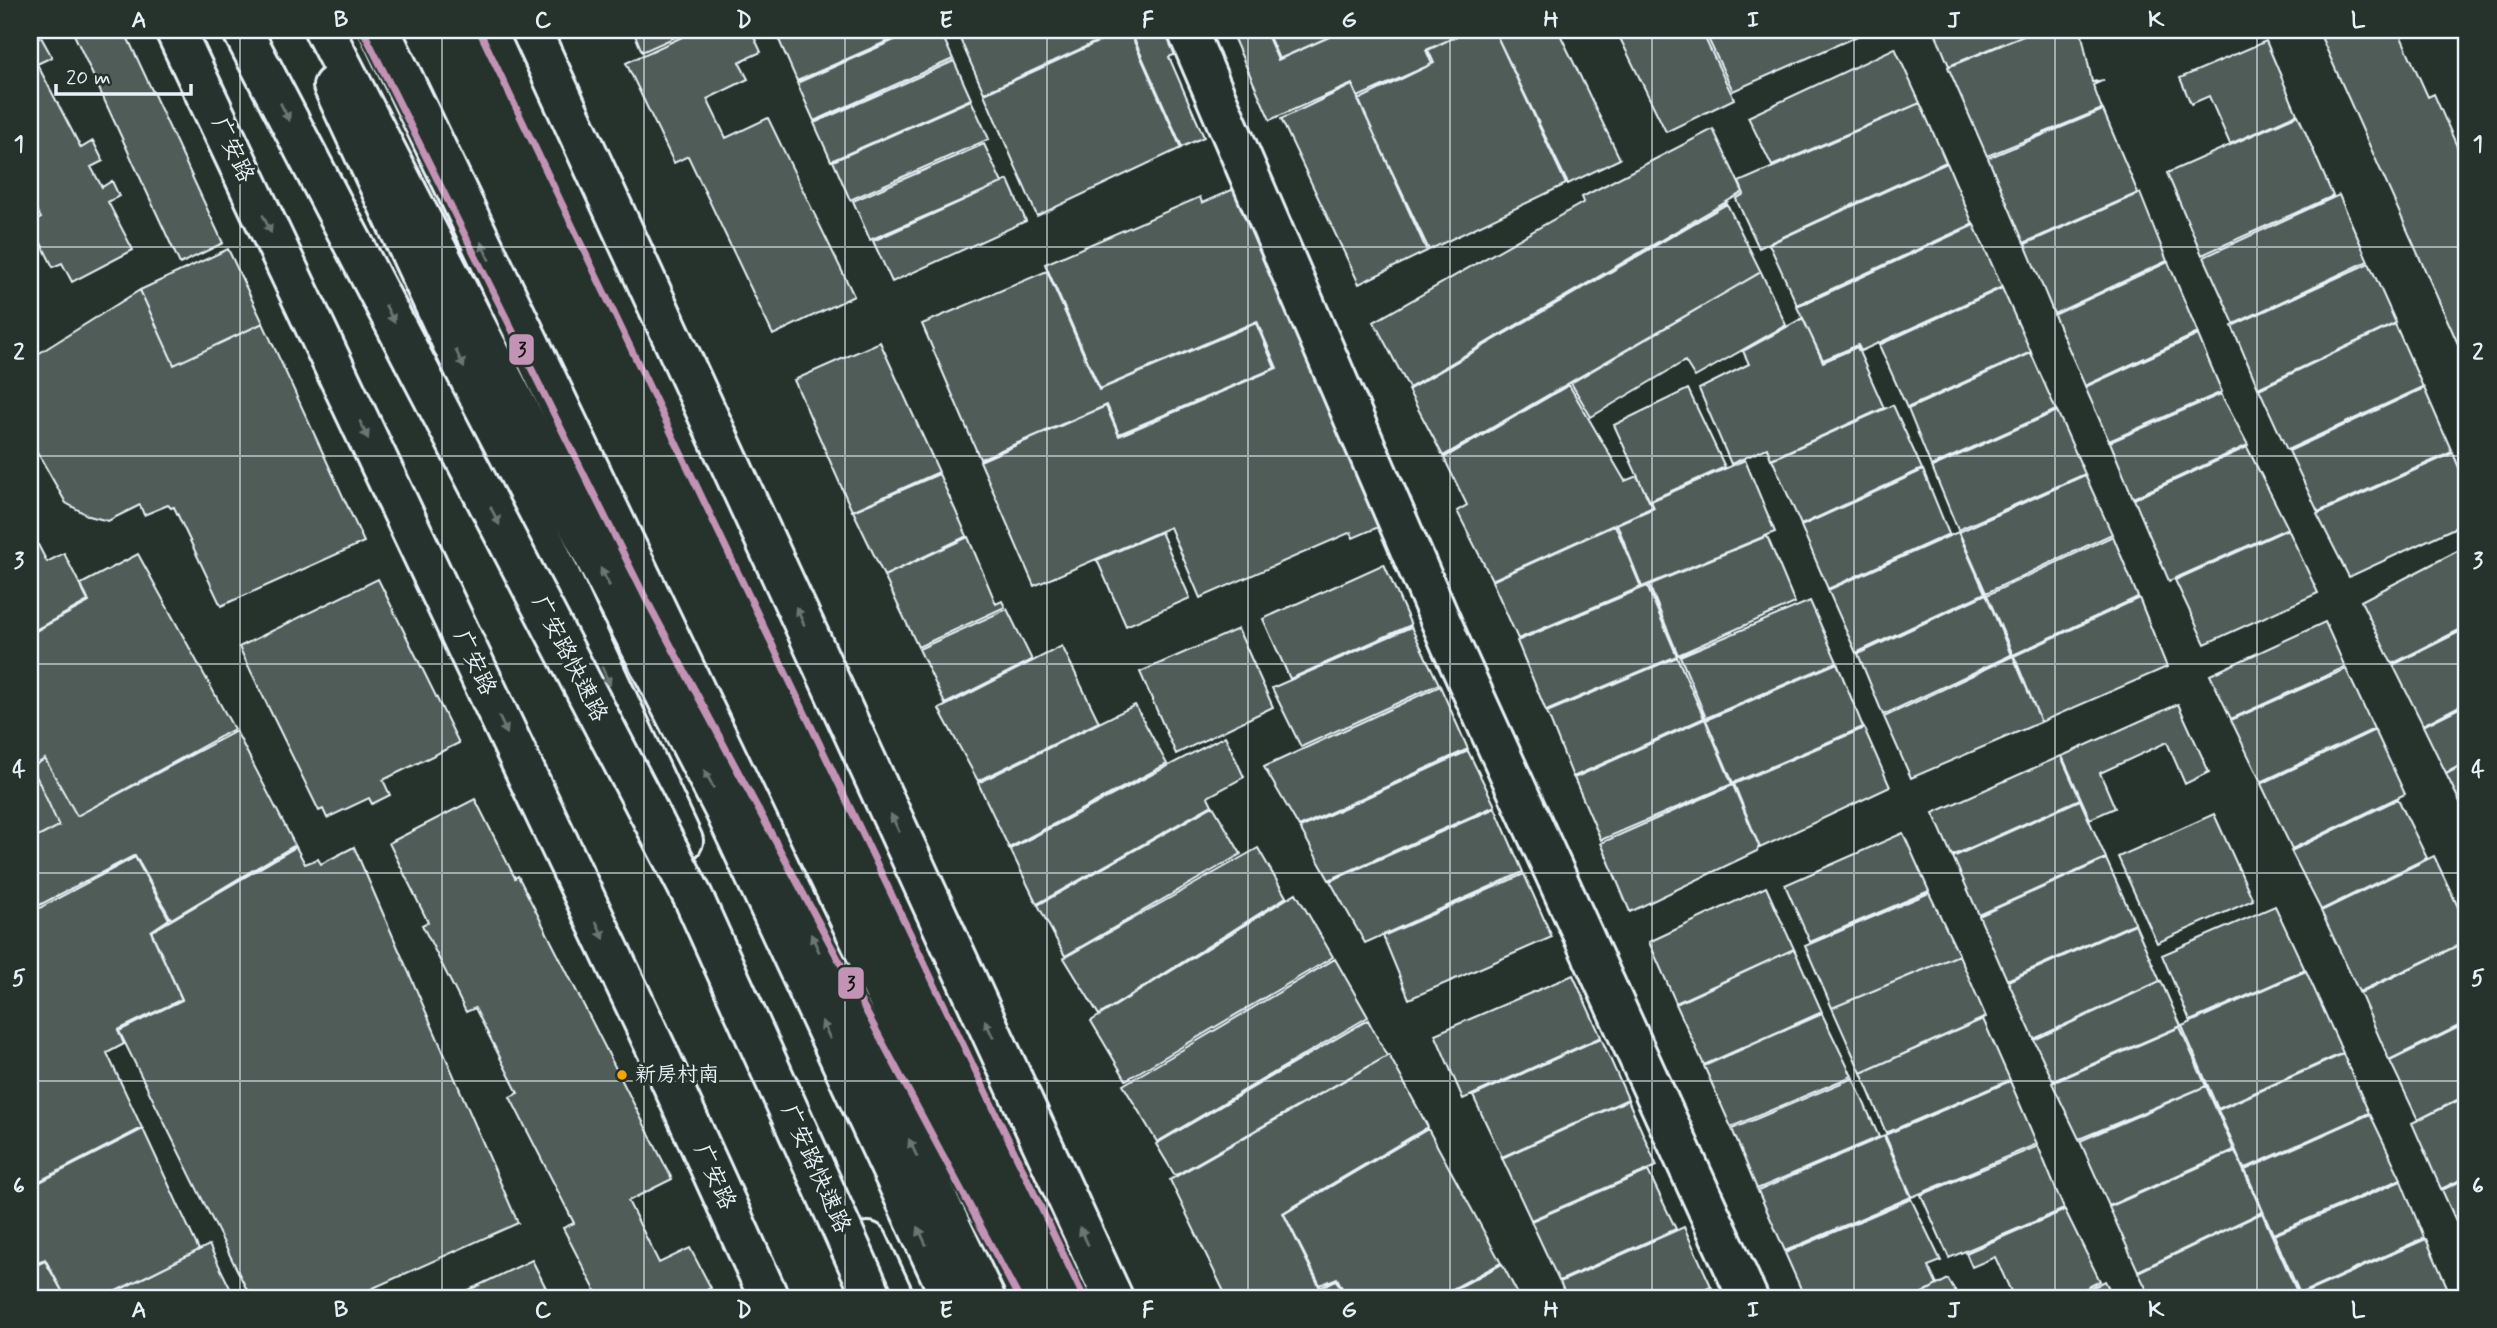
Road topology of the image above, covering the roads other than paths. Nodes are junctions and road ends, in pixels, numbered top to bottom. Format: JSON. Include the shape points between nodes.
{"nodes":[{"id":1,"x":175,"y":30,"type":"edge"},
{"id":2,"x":242,"y":30,"type":"edge"},
{"id":3,"x":307,"y":30,"type":"edge"},
{"id":4,"x":324,"y":30,"type":"edge"},
{"id":5,"x":380,"y":30,"type":"edge"},
{"id":6,"x":531,"y":30,"type":"edge"},
{"id":7,"x":1187,"y":30,"type":"edge"},
{"id":8,"x":858,"y":1220,"type":"junction"},
{"id":9,"x":769,"y":1298,"type":"edge"},
{"id":10,"x":849,"y":1298,"type":"edge"},
{"id":11,"x":873,"y":1298,"type":"edge"},
{"id":12,"x":894,"y":1298,"type":"edge"},
{"id":13,"x":951,"y":1298,"type":"edge"},
{"id":14,"x":985,"y":1298,"type":"edge"},
{"id":15,"x":1113,"y":1298,"type":"edge"},
{"id":16,"x":1748,"y":1298,"type":"edge"}],
"edges":[{"from":1,"to":9,"type":"main road","name":"广安路","one_way":true,"via":[[654,1044]]},
{"from":2,"to":11,"type":"main road","name":"广安路快速路","one_way":true,"bridge":true,"via":[[693,897]]},
{"from":3,"to":8,"type":"main road","one_way":true},
{"from":13,"to":4,"type":"main road","one_way":true,"via":[[725,811]]},
{"from":14,"to":5,"type":"main road","one_way":true},
{"from":15,"to":6,"type":"main road","one_way":true},
{"from":7,"to":16,"type":"main road","via":[[1451,645]]},
{"from":8,"to":10,"type":"main road"},
{"from":8,"to":12,"type":"main road"}]}
